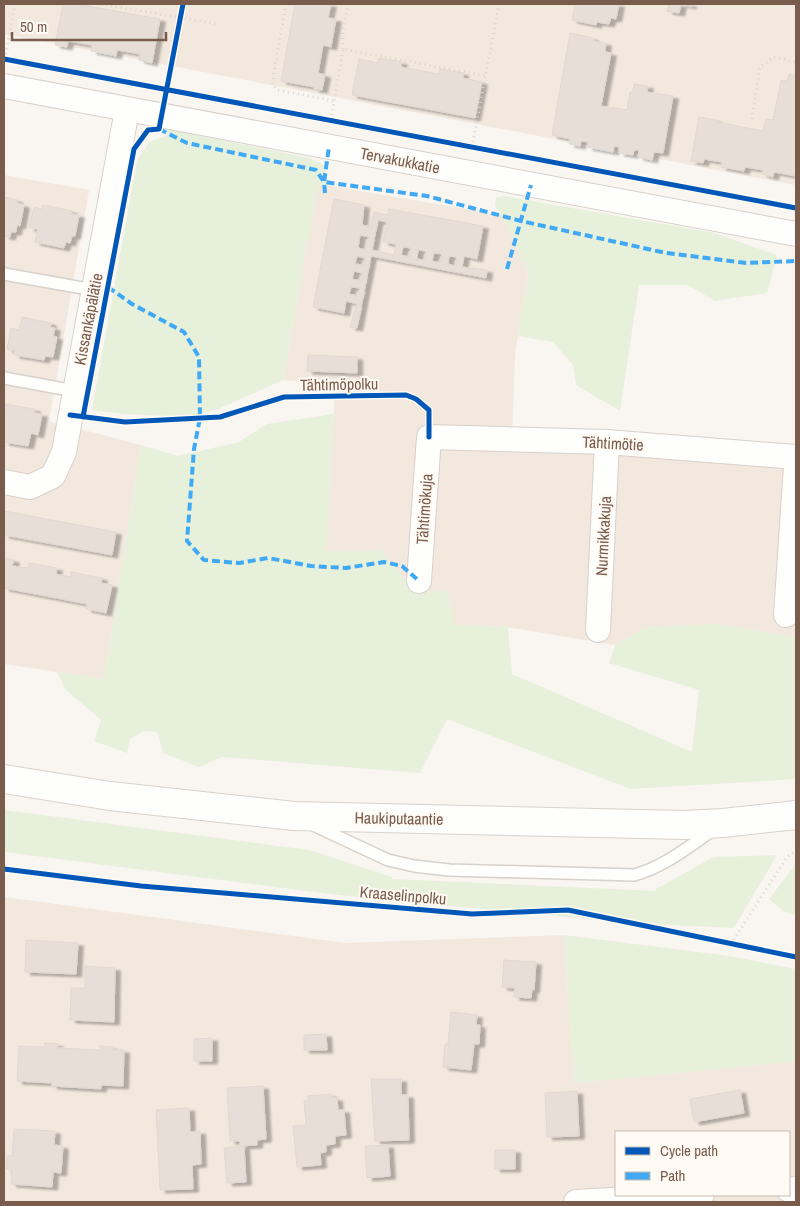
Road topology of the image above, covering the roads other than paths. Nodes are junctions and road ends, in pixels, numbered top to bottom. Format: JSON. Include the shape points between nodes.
{"nodes":[{"id":1,"x":4,"y":86,"type":"edge"},
{"id":2,"x":127,"y":110,"type":"junction"},
{"id":3,"x":796,"y":234,"type":"edge"},
{"id":4,"x":4,"y":274,"type":"edge"},
{"id":5,"x":94,"y":290,"type":"junction"},
{"id":6,"x":4,"y":378,"type":"edge"},
{"id":7,"x":75,"y":391,"type":"junction"},
{"id":8,"x":429,"y":437,"type":"joint"},
{"id":9,"x":607,"y":442,"type":"junction"},
{"id":10,"x":796,"y":457,"type":"edge"},
{"id":11,"x":796,"y":466,"type":"edge"},
{"id":12,"x":4,"y":482,"type":"edge"},
{"id":13,"x":419,"y":582,"type":"dead end"},
{"id":14,"x":786,"y":615,"type":"dead end"},
{"id":15,"x":598,"y":630,"type":"dead end"},
{"id":16,"x":4,"y":779,"type":"edge"},
{"id":17,"x":796,"y":815,"type":"edge"},
{"id":18,"x":294,"y":816,"type":"junction"},
{"id":19,"x":723,"y":823,"type":"junction"},
{"id":20,"x":684,"y":1196,"type":"edge"},
{"id":21,"x":576,"y":1202,"type":"edge"}],
"edges":[{"from":1,"to":2,"type":"street","name":"Tervakukkatie"},
{"from":2,"to":3,"type":"street","name":"Tervakukkatie"},
{"from":2,"to":5,"type":"street","name":"Kissankäpälätie"},
{"from":4,"to":5,"type":"lane"},
{"from":5,"to":7,"type":"street","name":"Kissankäpälätie"},
{"from":6,"to":7,"type":"lane"},
{"from":7,"to":12,"type":"street","name":"Kissankäpälätie","via":[[64,452],[53,476],[30,487]]},
{"from":8,"to":9,"type":"street","name":"Tähtimötie"},
{"from":8,"to":13,"type":"street","name":"Tähtimökuja"},
{"from":9,"to":10,"type":"street","name":"Tähtimötie"},
{"from":9,"to":15,"type":"street","name":"Nurmikkakuja"},
{"from":11,"to":14,"type":"street"},
{"from":16,"to":18,"type":"main road","name":"Haukiputaantie","via":[[110,796]]},
{"from":17,"to":19,"type":"main road","name":"Haukiputaantie"},
{"from":18,"to":19,"type":"main road","name":"Haukiputaantie","via":[[685,825]]},
{"from":18,"to":19,"type":"lane","via":[[388,860],[414,866],[449,870],[634,875],[665,863]]},
{"from":20,"to":21,"type":"street"}]}
